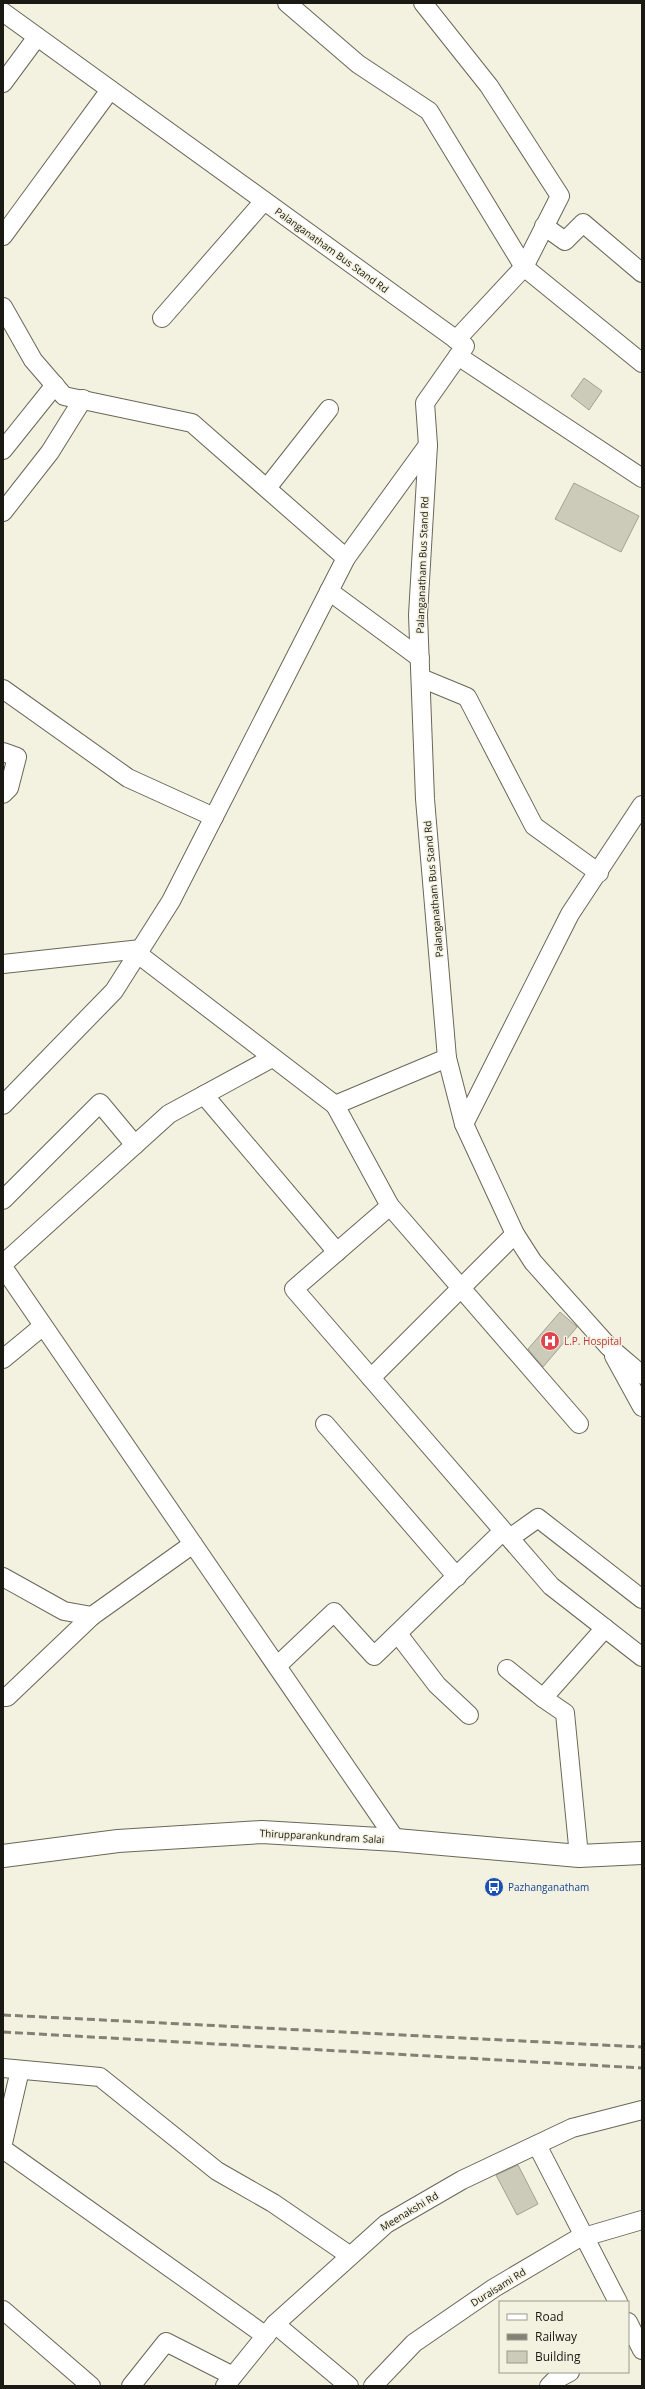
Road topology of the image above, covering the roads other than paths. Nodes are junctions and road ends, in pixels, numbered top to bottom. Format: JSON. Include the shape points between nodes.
{"nodes":[{"id":1,"x":287,"y":3,"type":"edge"},
{"id":2,"x":423,"y":3,"type":"edge"},
{"id":3,"x":3,"y":12,"type":"edge"},
{"id":4,"x":37,"y":37,"type":"junction"},
{"id":5,"x":3,"y":83,"type":"edge"},
{"id":6,"x":110,"y":90,"type":"junction"},
{"id":7,"x":264,"y":201,"type":"junction"},
{"id":8,"x":544,"y":226,"type":"junction"},
{"id":9,"x":3,"y":236,"type":"edge"},
{"id":10,"x":524,"y":268,"type":"junction"},
{"id":11,"x":642,"y":273,"type":"edge"},
{"id":12,"x":5,"y":317,"type":"edge"},
{"id":13,"x":162,"y":318,"type":"dead end"},
{"id":14,"x":457,"y":348,"type":"junction"},
{"id":15,"x":642,"y":362,"type":"edge"},
{"id":16,"x":55,"y":385,"type":"junction"},
{"id":17,"x":83,"y":399,"type":"junction"},
{"id":18,"x":329,"y":409,"type":"dead end"},
{"id":19,"x":428,"y":445,"type":"junction"},
{"id":20,"x":3,"y":450,"type":"edge"},
{"id":21,"x":642,"y":478,"type":"edge"},
{"id":22,"x":266,"y":488,"type":"junction"},
{"id":23,"x":3,"y":512,"type":"edge"},
{"id":24,"x":346,"y":558,"type":"junction"},
{"id":25,"x":329,"y":591,"type":"junction"},
{"id":26,"x":420,"y":658,"type":"junction"},
{"id":27,"x":421,"y":678,"type":"junction"},
{"id":28,"x":3,"y":689,"type":"edge"},
{"id":29,"x":3,"y":752,"type":"edge"},
{"id":30,"x":3,"y":794,"type":"edge"},
{"id":31,"x":642,"y":805,"type":"edge"},
{"id":32,"x":214,"y":817,"type":"junction"},
{"id":33,"x":599,"y":873,"type":"junction"},
{"id":34,"x":139,"y":951,"type":"junction"},
{"id":35,"x":3,"y":964,"type":"edge"},
{"id":36,"x":272,"y":1058,"type":"junction"},
{"id":37,"x":448,"y":1058,"type":"junction"},
{"id":38,"x":204,"y":1095,"type":"junction"},
{"id":39,"x":3,"y":1105,"type":"edge"},
{"id":40,"x":335,"y":1105,"type":"junction"},
{"id":41,"x":464,"y":1124,"type":"junction"},
{"id":42,"x":135,"y":1145,"type":"junction"},
{"id":43,"x":3,"y":1200,"type":"edge"},
{"id":44,"x":390,"y":1206,"type":"junction"},
{"id":45,"x":515,"y":1234,"type":"junction"},
{"id":46,"x":337,"y":1252,"type":"junction"},
{"id":47,"x":3,"y":1266,"type":"edge"},
{"id":48,"x":462,"y":1289,"type":"junction"},
{"id":49,"x":43,"y":1326,"type":"junction"},
{"id":50,"x":609,"y":1347,"type":"junction"},
{"id":51,"x":3,"y":1359,"type":"edge"},
{"id":52,"x":642,"y":1364,"type":"edge"},
{"id":53,"x":642,"y":1375,"type":"edge"},
{"id":54,"x":371,"y":1378,"type":"junction"},
{"id":55,"x":642,"y":1407,"type":"edge"},
{"id":56,"x":325,"y":1424,"type":"dead end"},
{"id":57,"x":579,"y":1424,"type":"dead end"},
{"id":58,"x":507,"y":1535,"type":"junction"},
{"id":59,"x":193,"y":1544,"type":"junction"},
{"id":60,"x":3,"y":1577,"type":"edge"},
{"id":61,"x":457,"y":1577,"type":"junction"},
{"id":62,"x":642,"y":1599,"type":"edge"},
{"id":63,"x":92,"y":1616,"type":"junction"},
{"id":64,"x":604,"y":1628,"type":"junction"},
{"id":65,"x":398,"y":1634,"type":"junction"},
{"id":66,"x":642,"y":1657,"type":"edge"},
{"id":67,"x":277,"y":1666,"type":"junction"},
{"id":68,"x":506,"y":1669,"type":"dead end"},
{"id":69,"x":3,"y":1697,"type":"edge"},
{"id":70,"x":543,"y":1698,"type":"junction"},
{"id":71,"x":469,"y":1715,"type":"dead end"},
{"id":72,"x":396,"y":1840,"type":"junction"},
{"id":73,"x":642,"y":1853,"type":"edge"},
{"id":74,"x":3,"y":1856,"type":"edge"},
{"id":75,"x":579,"y":1856,"type":"junction"},
{"id":76,"x":11,"y":2069,"type":"edge"},
{"id":77,"x":642,"y":2110,"type":"edge"},
{"id":78,"x":3,"y":2143,"type":"edge"},
{"id":79,"x":537,"y":2145,"type":"junction"},
{"id":80,"x":3,"y":2148,"type":"edge"},
{"id":81,"x":642,"y":2220,"type":"edge"},
{"id":82,"x":584,"y":2237,"type":"junction"},
{"id":83,"x":349,"y":2255,"type":"junction"},
{"id":84,"x":617,"y":2301,"type":"edge"},
{"id":85,"x":3,"y":2310,"type":"edge"},
{"id":86,"x":629,"y":2324,"type":"edge"},
{"id":87,"x":271,"y":2330,"type":"junction"},
{"id":88,"x":637,"y":2341,"type":"edge"},
{"id":89,"x":568,"y":2373,"type":"edge"},
{"id":90,"x":229,"y":2381,"type":"edge"},
{"id":91,"x":91,"y":2386,"type":"edge"},
{"id":92,"x":131,"y":2386,"type":"edge"},
{"id":93,"x":349,"y":2386,"type":"edge"},
{"id":94,"x":373,"y":2386,"type":"edge"},
{"id":95,"x":549,"y":2386,"type":"edge"}],
"edges":[{"from":1,"to":10,"type":"street","via":[[358,64],[429,111]]},
{"from":2,"to":8,"type":"street","via":[[489,86],[560,196]]},
{"from":3,"to":4,"type":"street","name":"Palanganatham Bus Stand Rd"},
{"from":4,"to":5,"type":"street"},
{"from":4,"to":6,"type":"street","name":"Palanganatham Bus Stand Rd"},
{"from":6,"to":7,"type":"street","name":"Palanganatham Bus Stand Rd"},
{"from":6,"to":9,"type":"street"},
{"from":7,"to":13,"type":"street"},
{"from":7,"to":14,"type":"street","name":"Palanganatham Bus Stand Rd"},
{"from":8,"to":10,"type":"street"},
{"from":8,"to":11,"type":"street","via":[[565,242],[583,223]]},
{"from":10,"to":14,"type":"street"},
{"from":10,"to":15,"type":"street"},
{"from":12,"to":16,"type":"street","via":[[33,360]]},
{"from":14,"to":19,"type":"street","name":"Palanganatham Bus Stand Rd","via":[[425,403]]},
{"from":14,"to":21,"type":"street"},
{"from":16,"to":17,"type":"street","via":[[64,396]]},
{"from":16,"to":20,"type":"street"},
{"from":17,"to":22,"type":"street","via":[[192,423]]},
{"from":17,"to":23,"type":"street","via":[[50,452]]},
{"from":18,"to":22,"type":"street"},
{"from":19,"to":24,"type":"street"},
{"from":19,"to":26,"type":"street","name":"Palanganatham Bus Stand Rd","via":[[418,615]]},
{"from":22,"to":24,"type":"street"},
{"from":24,"to":25,"type":"street"},
{"from":25,"to":26,"type":"street"},
{"from":25,"to":32,"type":"street"},
{"from":26,"to":27,"type":"street","name":"Palanganatham Bus Stand Rd"},
{"from":27,"to":33,"type":"street","via":[[467,697],[534,826]]},
{"from":27,"to":37,"type":"street","name":"Palanganatham Bus Stand Rd","via":[[425,799]]},
{"from":28,"to":32,"type":"street","via":[[128,778]]},
{"from":29,"to":30,"type":"street","via":[[17,758],[9,788]]},
{"from":31,"to":33,"type":"street"},
{"from":32,"to":34,"type":"street","via":[[171,902]]},
{"from":33,"to":41,"type":"street","via":[[570,914]]},
{"from":34,"to":35,"type":"street"},
{"from":34,"to":36,"type":"street"},
{"from":34,"to":39,"type":"street","via":[[114,991]]},
{"from":36,"to":38,"type":"street"},
{"from":36,"to":40,"type":"street"},
{"from":37,"to":40,"type":"street"},
{"from":37,"to":41,"type":"street","name":"Palanganatham Bus Stand Rd"},
{"from":38,"to":42,"type":"street","via":[[169,1114]]},
{"from":38,"to":46,"type":"street"},
{"from":40,"to":44,"type":"street"},
{"from":41,"to":45,"type":"street","name":"Palanganatham Bus Stand Rd"},
{"from":42,"to":43,"type":"street","via":[[100,1102]]},
{"from":42,"to":47,"type":"street"},
{"from":44,"to":46,"type":"street"},
{"from":44,"to":48,"type":"street"},
{"from":45,"to":48,"type":"street"},
{"from":45,"to":50,"type":"street","name":"Palanganatham Bus Stand Rd","via":[[533,1262]]},
{"from":46,"to":54,"type":"street","via":[[294,1289]]},
{"from":47,"to":49,"type":"street"},
{"from":48,"to":54,"type":"street"},
{"from":48,"to":57,"type":"street"},
{"from":49,"to":51,"type":"street"},
{"from":49,"to":59,"type":"street"},
{"from":50,"to":52,"type":"street"},
{"from":50,"to":53,"type":"street","name":"Palanganatham Bus Stand Rd"},
{"from":50,"to":55,"type":"street"},
{"from":54,"to":58,"type":"street"},
{"from":56,"to":61,"type":"street"},
{"from":58,"to":61,"type":"street"},
{"from":58,"to":62,"type":"street","via":[[538,1518]]},
{"from":58,"to":64,"type":"street","via":[[551,1586]]},
{"from":59,"to":63,"type":"street"},
{"from":59,"to":67,"type":"street"},
{"from":60,"to":63,"type":"street","via":[[64,1611]]},
{"from":61,"to":65,"type":"street"},
{"from":63,"to":69,"type":"street","via":[[7,1697]]},
{"from":64,"to":66,"type":"street"},
{"from":64,"to":70,"type":"street"},
{"from":65,"to":67,"type":"street","via":[[374,1656],[334,1612]]},
{"from":65,"to":71,"type":"street","via":[[437,1685]]},
{"from":67,"to":72,"type":"street"},
{"from":68,"to":70,"type":"street"},
{"from":70,"to":75,"type":"street","via":[[565,1713]]},
{"from":72,"to":74,"type":"main road","name":"Thirupparankundram Salai","via":[[262,1832],[118,1842]]},
{"from":72,"to":75,"type":"main road","name":"Thirupparankundram Salai"},
{"from":73,"to":75,"type":"main road","name":"Thirupparankundram Salai"},
{"from":76,"to":78,"type":"street"},
{"from":76,"to":83,"type":"street","via":[[100,2078],[217,2171],[273,2203]]},
{"from":77,"to":79,"type":"street","name":"Meenakshi Rd","via":[[572,2128]]},
{"from":79,"to":82,"type":"street"},
{"from":79,"to":83,"type":"street","name":"Meenakshi Rd","via":[[462,2180],[386,2224]]},
{"from":80,"to":87,"type":"street"},
{"from":81,"to":82,"type":"street","name":"Duraisami Rd"},
{"from":82,"to":84,"type":"street"},
{"from":82,"to":94,"type":"street","name":"Duraisami Rd","via":[[494,2288],[414,2343]]},
{"from":83,"to":87,"type":"street","name":"Meenakshi Rd"},
{"from":85,"to":91,"type":"street"},
{"from":86,"to":88,"type":"street"},
{"from":87,"to":90,"type":"street","name":"Meenakshi Rd"},
{"from":87,"to":93,"type":"street"},
{"from":89,"to":95,"type":"street"},
{"from":90,"to":92,"type":"street","via":[[166,2342]]}]}
